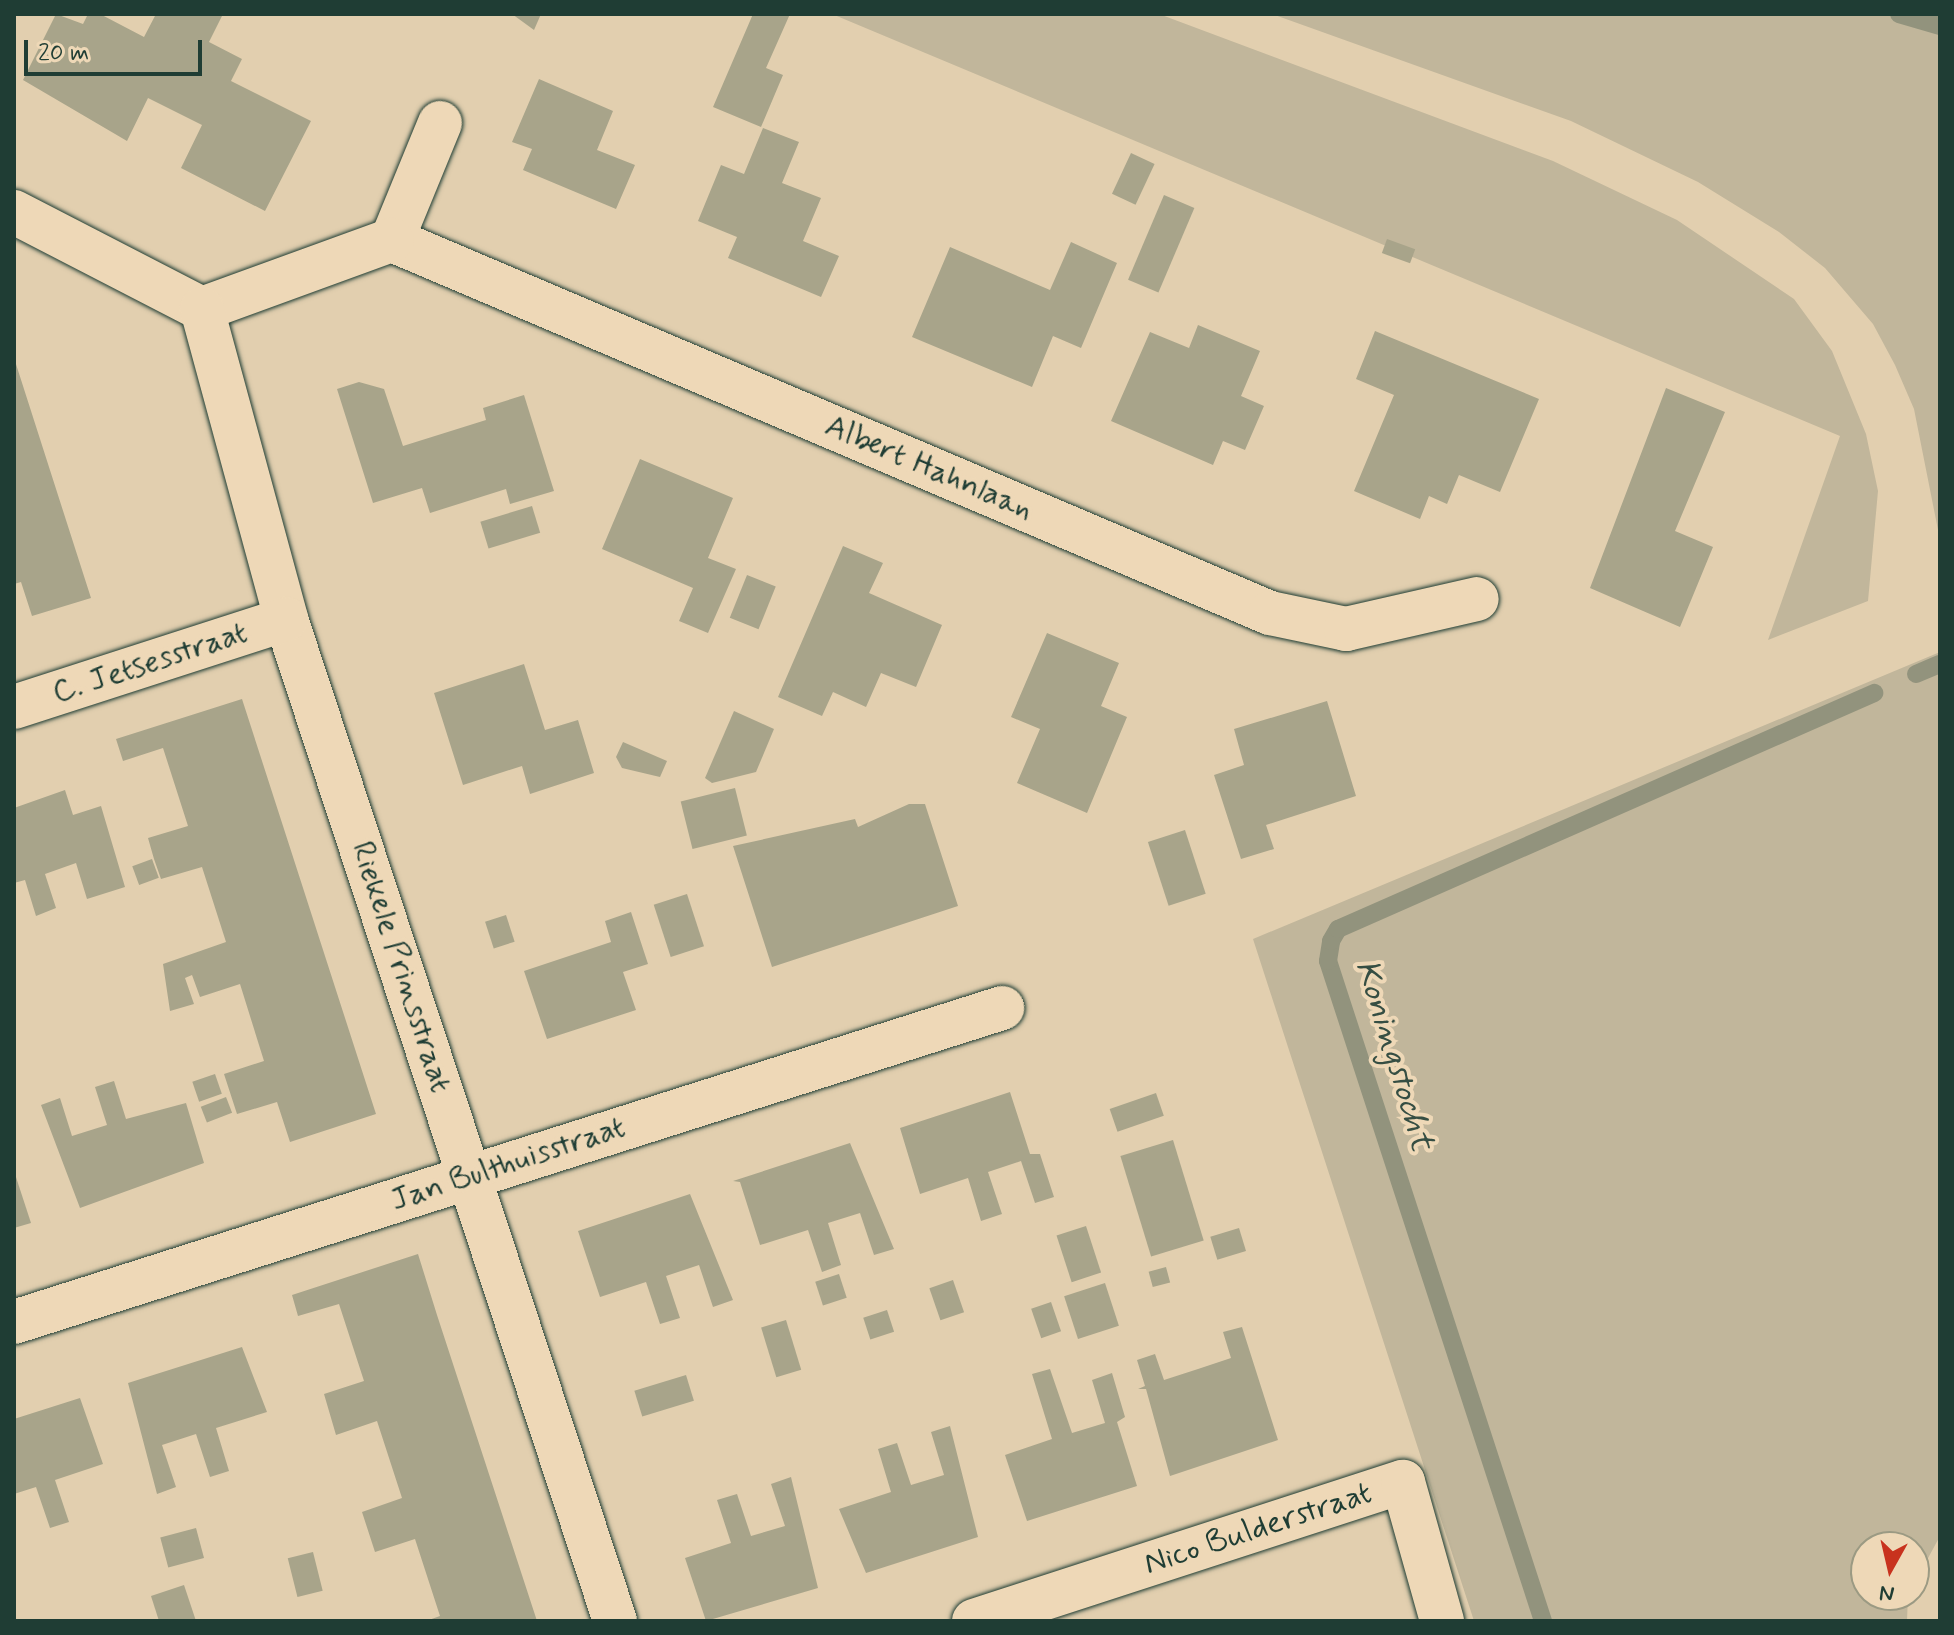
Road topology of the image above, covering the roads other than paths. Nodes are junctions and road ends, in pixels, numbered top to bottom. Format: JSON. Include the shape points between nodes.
{"nodes":[{"id":1,"x":440,"y":123,"type":"dead end"},
{"id":2,"x":14,"y":212,"type":"edge"},
{"id":3,"x":392,"y":240,"type":"junction"},
{"id":4,"x":202,"y":309,"type":"junction"},
{"id":5,"x":1477,"y":599,"type":"dead end"},
{"id":6,"x":286,"y":619,"type":"junction"},
{"id":7,"x":14,"y":707,"type":"edge"},
{"id":8,"x":1002,"y":1008,"type":"dead end"},
{"id":9,"x":470,"y":1175,"type":"junction"},
{"id":10,"x":14,"y":1322,"type":"edge"},
{"id":11,"x":615,"y":1621,"type":"edge"},
{"id":12,"x":974,"y":1621,"type":"edge"},
{"id":13,"x":1442,"y":1621,"type":"edge"}],
"edges":[{"from":1,"to":3,"type":"street"},
{"from":2,"to":4,"type":"street"},
{"from":3,"to":4,"type":"street"},
{"from":3,"to":5,"type":"street","name":"Albert Hahnlaan","via":[[1270,613],[1346,629]]},
{"from":4,"to":6,"type":"street","name":"Riekele Prinsstraat"},
{"from":6,"to":7,"type":"street","name":"C. Jetsesstraat"},
{"from":6,"to":9,"type":"street","name":"Riekele Prinsstraat"},
{"from":8,"to":9,"type":"street","name":"Jan Bulthuisstraat"},
{"from":9,"to":10,"type":"street","name":"Jan Bulthuisstraat"},
{"from":9,"to":11,"type":"street","name":"Riekele Prinsstraat"},
{"from":12,"to":13,"type":"street","name":"Nico Bulderstraat","via":[[1403,1482]]}]}
